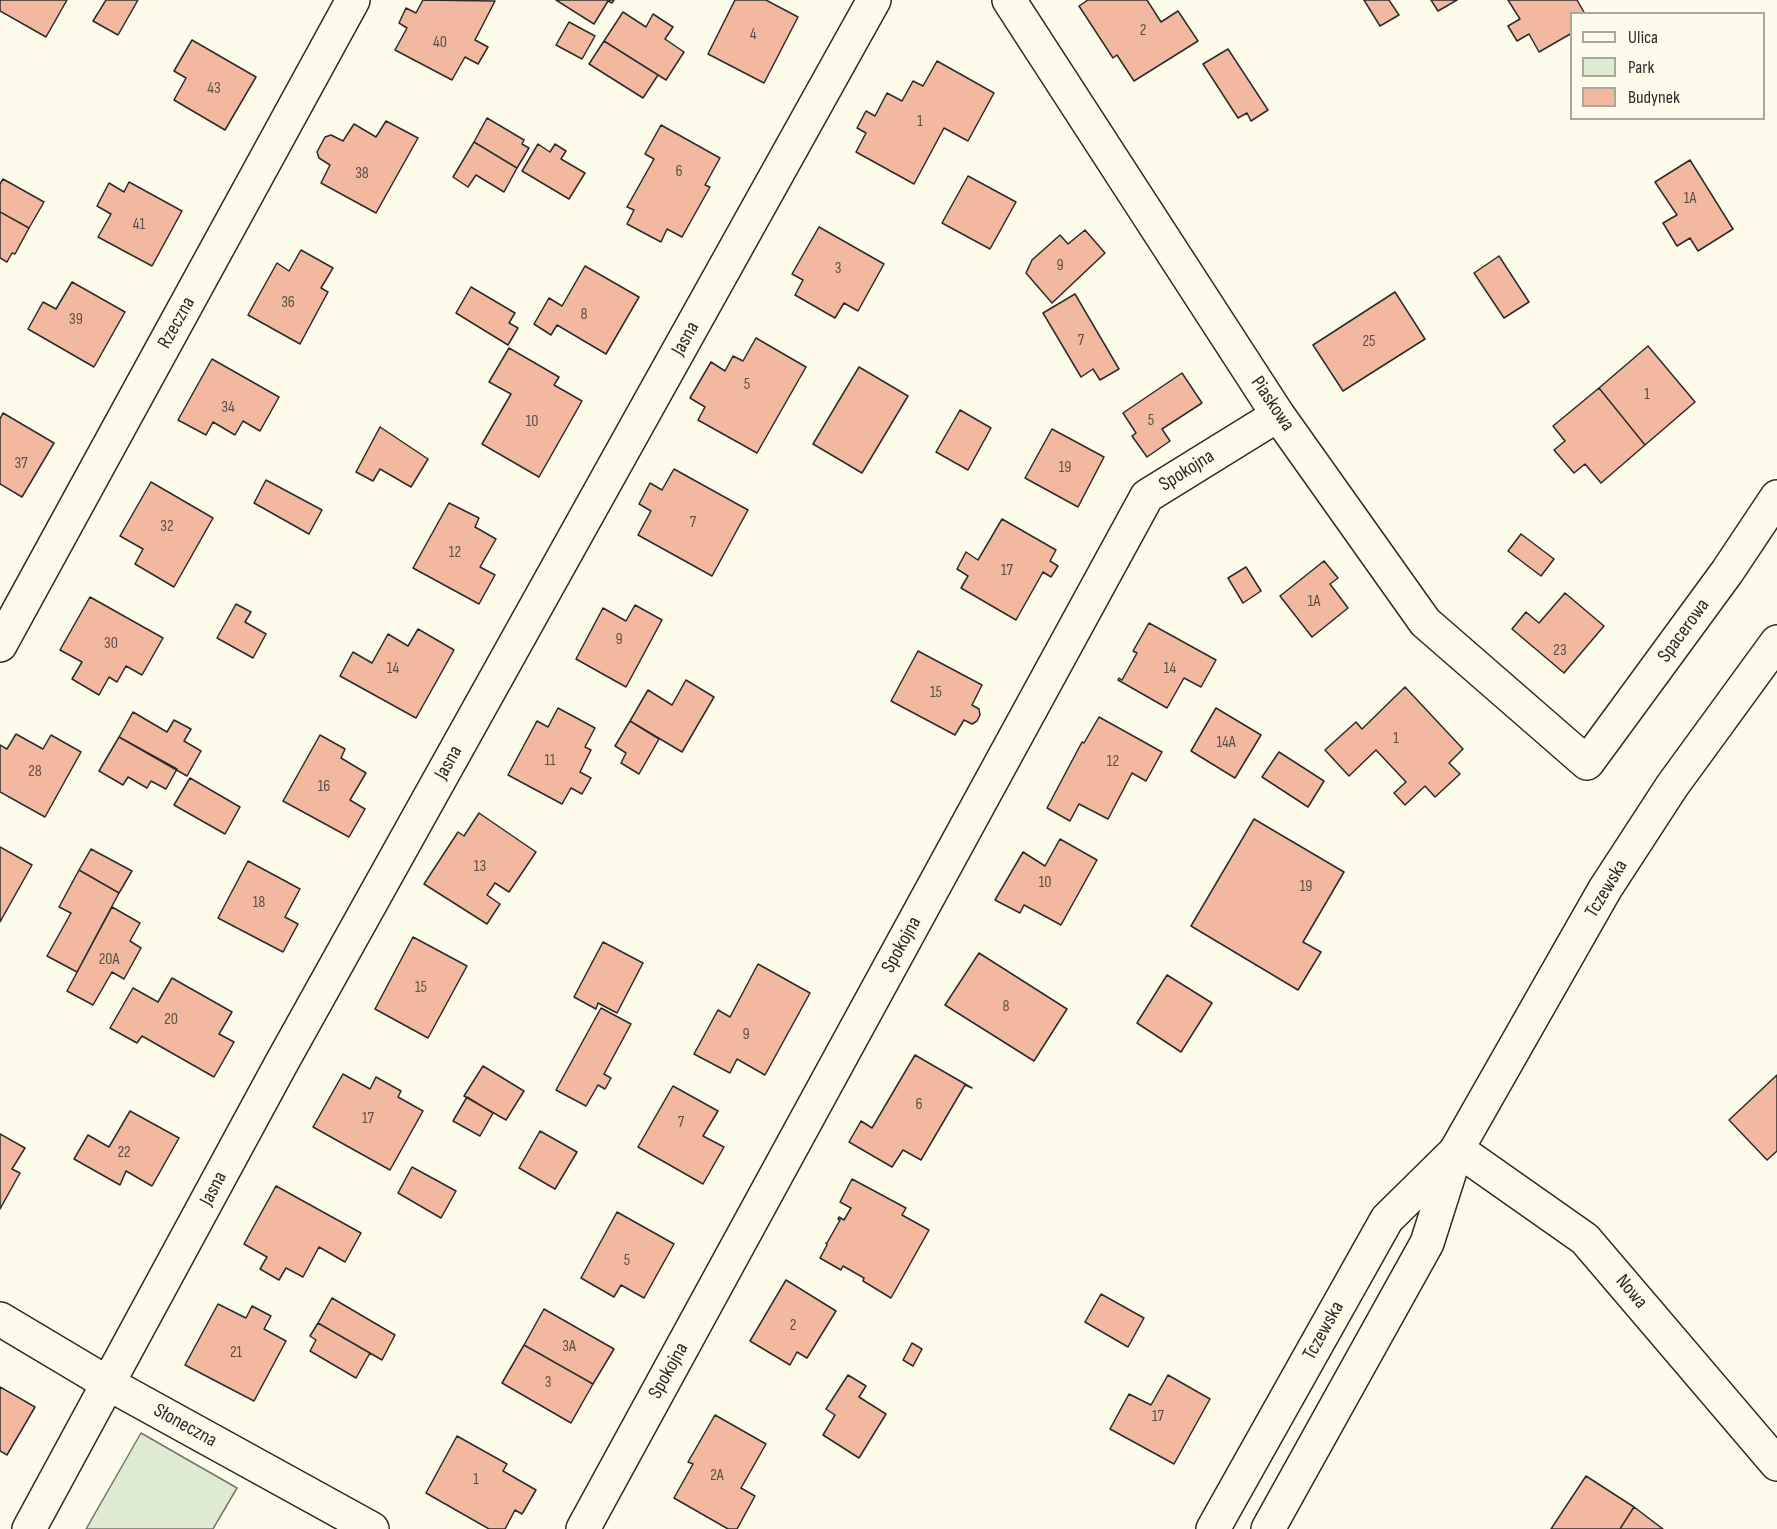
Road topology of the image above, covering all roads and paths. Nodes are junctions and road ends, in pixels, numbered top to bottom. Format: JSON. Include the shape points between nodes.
{"nodes":[{"id":1,"x":353,"y":0,"type":"edge"},
{"id":2,"x":874,"y":0,"type":"edge"},
{"id":3,"x":1009,"y":0,"type":"edge"},
{"id":4,"x":1278,"y":415,"type":"junction"},
{"id":5,"x":1777,"y":496,"type":"edge"},
{"id":6,"x":1777,"y":642,"type":"edge"},
{"id":7,"x":0,"y":645,"type":"edge"},
{"id":8,"x":1587,"y":763,"type":"joint"},
{"id":9,"x":1457,"y":1149,"type":"junction"},
{"id":10,"x":0,"y":1318,"type":"edge"},
{"id":11,"x":110,"y":1384,"type":"junction"},
{"id":12,"x":1777,"y":1464,"type":"edge"},
{"id":13,"x":29,"y":1529,"type":"edge"},
{"id":14,"x":372,"y":1529,"type":"edge"},
{"id":15,"x":583,"y":1529,"type":"edge"},
{"id":16,"x":1213,"y":1529,"type":"edge"},
{"id":17,"x":1268,"y":1529,"type":"edge"}],
"edges":[{"from":1,"to":7,"type":"street","name":"Rzeczna"},
{"from":2,"to":11,"type":"street","name":"Jasna","via":[[281,1064]]},
{"from":3,"to":4,"type":"street","name":"Piaskowa"},
{"from":4,"to":8,"type":"street","name":"Piaskowa","via":[[1425,622]]},
{"from":4,"to":15,"type":"street","name":"Spokojna","via":[[1147,496]]},
{"from":5,"to":8,"type":"street","name":"Spacerowa","via":[[1727,572]]},
{"from":6,"to":9,"type":"street","name":"Tczewska","via":[[1672,786],[1605,889]]},
{"from":9,"to":12,"type":"street","name":"Nowa","via":[[1586,1239]]},
{"from":9,"to":16,"type":"street","name":"Tczewska","via":[[1387,1219]]},
{"from":9,"to":17,"type":"street","name":"Tczewska","via":[[1427,1243]]},
{"from":10,"to":11,"type":"street","name":"Słoneczna"},
{"from":11,"to":13,"type":"street","name":"Jasna"},
{"from":11,"to":14,"type":"street","name":"Słoneczna"}]}
